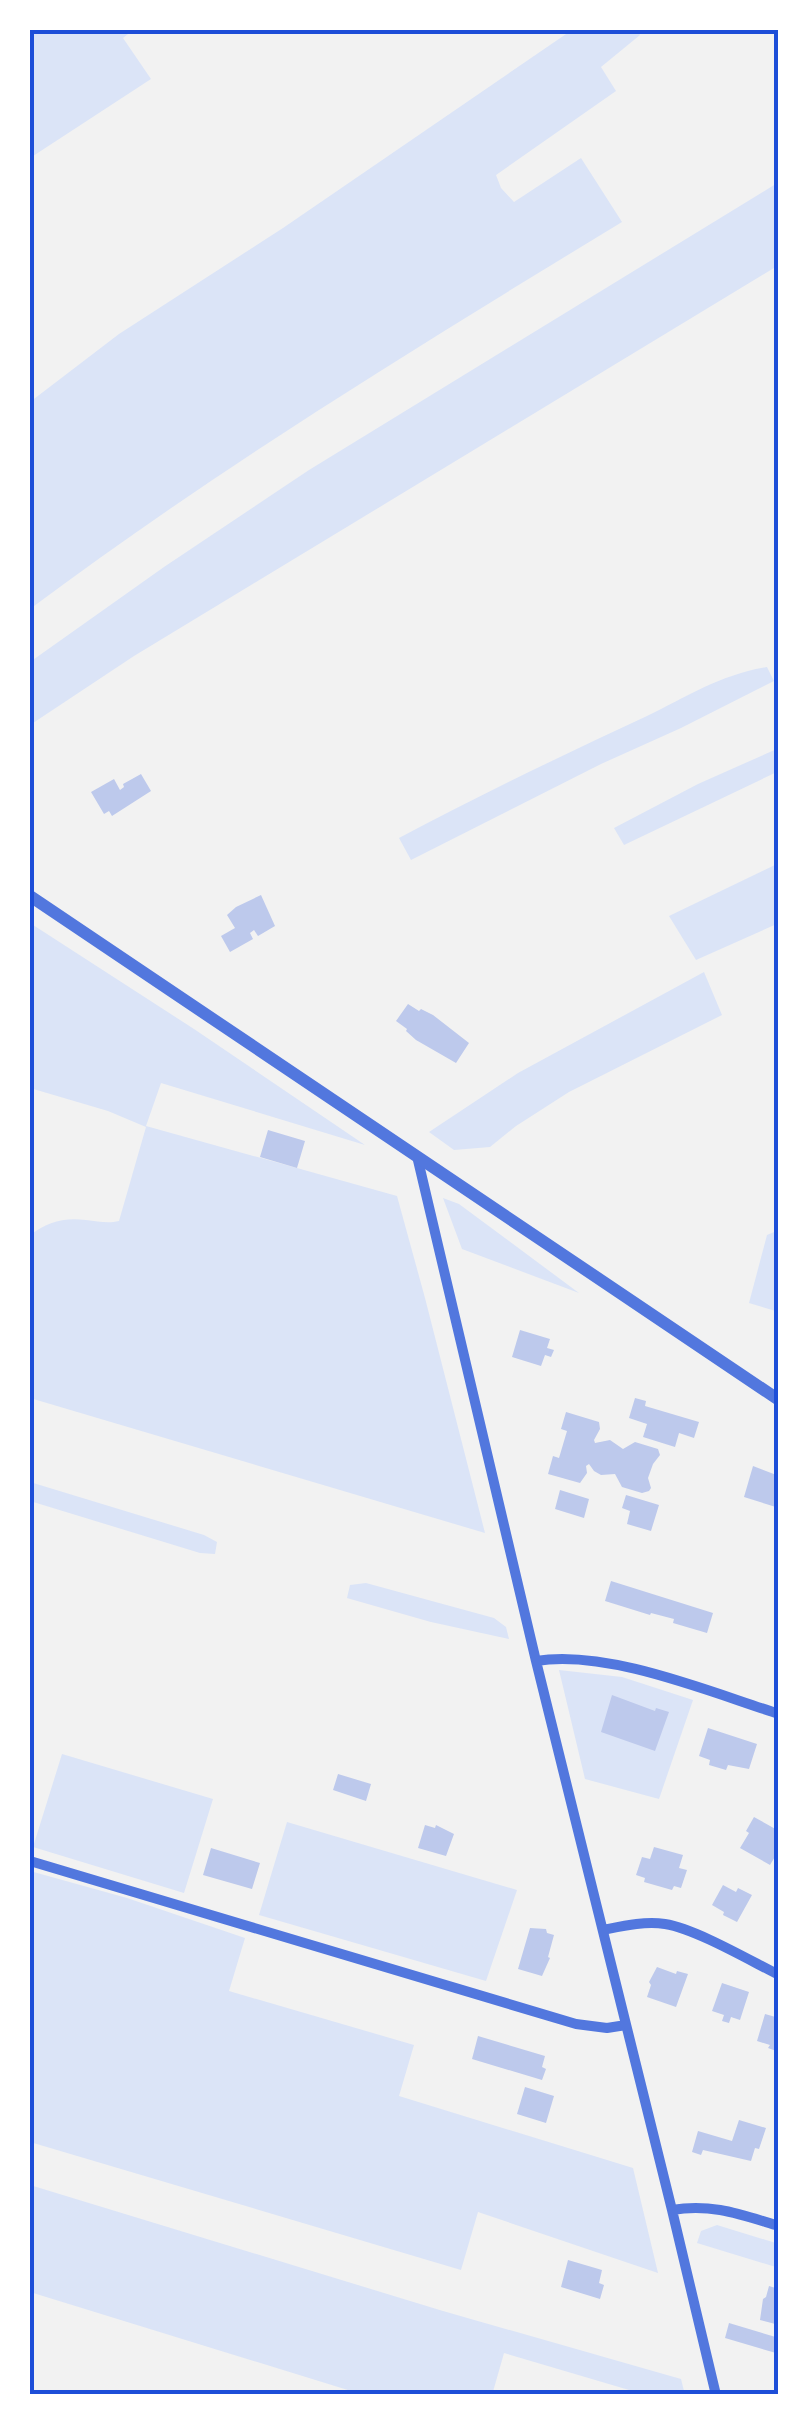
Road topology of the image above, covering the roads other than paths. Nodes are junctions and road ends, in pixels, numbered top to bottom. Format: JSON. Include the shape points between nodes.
{"nodes":[{"id":1,"x":30,"y":896,"type":"edge"},
{"id":2,"x":417,"y":1156,"type":"junction"},
{"id":3,"x":779,"y":1400,"type":"edge"},
{"id":4,"x":536,"y":1662,"type":"junction"},
{"id":5,"x":779,"y":1714,"type":"edge"},
{"id":6,"x":30,"y":1861,"type":"edge"},
{"id":7,"x":603,"y":1930,"type":"junction"},
{"id":8,"x":779,"y":1975,"type":"edge"},
{"id":9,"x":626,"y":2026,"type":"junction"},
{"id":10,"x":672,"y":2210,"type":"junction"},
{"id":11,"x":779,"y":2226,"type":"edge"},
{"id":12,"x":716,"y":2395,"type":"edge"}],
"edges":[{"from":1,"to":2,"type":"street"},
{"from":2,"to":3,"type":"street"},
{"from":2,"to":4,"type":"street"},
{"from":4,"to":5,"type":"street","via":[[567,1658],[616,1666]]},
{"from":4,"to":7,"type":"street"},
{"from":6,"to":9,"type":"street","via":[[576,2024]]},
{"from":7,"to":8,"type":"street","via":[[667,1924]]},
{"from":7,"to":9,"type":"street"},
{"from":9,"to":10,"type":"street"},
{"from":10,"to":11,"type":"street","via":[[712,2207]]},
{"from":10,"to":12,"type":"street"}]}
